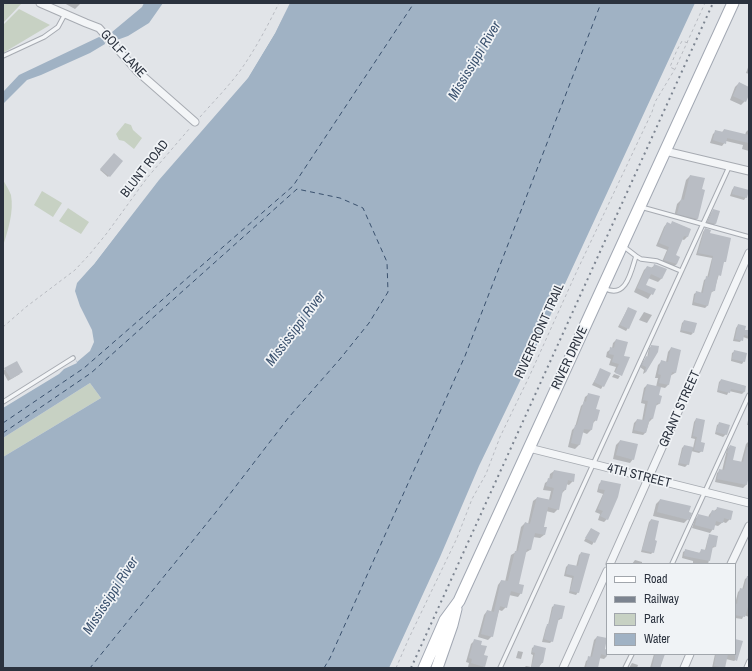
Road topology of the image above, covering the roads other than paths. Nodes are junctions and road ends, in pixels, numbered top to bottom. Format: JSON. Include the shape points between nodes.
{"nodes":[{"id":1,"x":40,"y":3,"type":"edge"},
{"id":2,"x":733,"y":3,"type":"edge"},
{"id":3,"x":65,"y":14,"type":"junction"},
{"id":4,"x":3,"y":56,"type":"edge"},
{"id":5,"x":195,"y":122,"type":"road end"},
{"id":6,"x":665,"y":151,"type":"junction"},
{"id":7,"x":729,"y":167,"type":"junction"},
{"id":8,"x":749,"y":171,"type":"edge"},
{"id":9,"x":640,"y":207,"type":"junction"},
{"id":10,"x":702,"y":224,"type":"junction"},
{"id":11,"x":749,"y":237,"type":"edge"},
{"id":12,"x":622,"y":245,"type":"junction"},
{"id":13,"x":749,"y":253,"type":"edge"},
{"id":14,"x":636,"y":256,"type":"junction"},
{"id":15,"x":681,"y":271,"type":"junction"},
{"id":16,"x":603,"y":287,"type":"junction"},
{"id":17,"x":72,"y":358,"type":"dead end"},
{"id":18,"x":749,"y":395,"type":"edge"},
{"id":19,"x":3,"y":402,"type":"edge"},
{"id":20,"x":529,"y":448,"type":"junction"},
{"id":21,"x":592,"y":464,"type":"junction"},
{"id":22,"x":649,"y":478,"type":"junction"},
{"id":23,"x":705,"y":492,"type":"junction"},
{"id":24,"x":749,"y":503,"type":"edge"},
{"id":25,"x":749,"y":526,"type":"edge"},
{"id":26,"x":610,"y":563,"type":"edge"},
{"id":27,"x":672,"y":563,"type":"edge"},
{"id":28,"x":731,"y":563,"type":"edge"},
{"id":29,"x":606,"y":573,"type":"edge"},
{"id":30,"x":458,"y":601,"type":"junction"},
{"id":31,"x":632,"y":655,"type":"edge"},
{"id":32,"x":690,"y":655,"type":"edge"},
{"id":33,"x":749,"y":661,"type":"edge"},
{"id":34,"x":424,"y":668,"type":"edge"},
{"id":35,"x":436,"y":668,"type":"edge"},
{"id":36,"x":500,"y":668,"type":"edge"},
{"id":37,"x":563,"y":668,"type":"edge"},
{"id":38,"x":625,"y":668,"type":"edge"},
{"id":39,"x":684,"y":668,"type":"edge"},
{"id":40,"x":746,"y":668,"type":"edge"}],
"edges":[{"from":1,"to":3,"type":"street","name":"GOLF LANE"},
{"from":2,"to":6,"type":"main road","name":"RIVER DRIVE"},
{"from":3,"to":4,"type":"lane","via":[[58,27],[44,37]]},
{"from":3,"to":5,"type":"street","name":"GOLF LANE","via":[[99,28],[137,71]]},
{"from":6,"to":7,"type":"street"},
{"from":6,"to":9,"type":"main road","name":"RIVER DRIVE"},
{"from":7,"to":8,"type":"street"},
{"from":7,"to":10,"type":"lane"},
{"from":9,"to":10,"type":"lane"},
{"from":9,"to":12,"type":"main road","name":"RIVER DRIVE"},
{"from":10,"to":11,"type":"lane"},
{"from":10,"to":15,"type":"lane"},
{"from":12,"to":14,"type":"lane"},
{"from":12,"to":16,"type":"main road","name":"RIVER DRIVE"},
{"from":13,"to":22,"type":"street","name":"GRANT STREET"},
{"from":14,"to":15,"type":"lane"},
{"from":14,"to":16,"type":"lane","via":[[623,288],[611,292]]},
{"from":15,"to":21,"type":"lane"},
{"from":16,"to":20,"type":"main road","name":"RIVER DRIVE"},
{"from":17,"to":19,"type":"lane"},
{"from":18,"to":23,"type":"lane"},
{"from":20,"to":21,"type":"street","name":"4TH STREET"},
{"from":20,"to":30,"type":"main road","name":"RIVER DRIVE"},
{"from":21,"to":22,"type":"street","name":"4TH STREET"},
{"from":21,"to":36,"type":"lane"},
{"from":22,"to":23,"type":"street","name":"4TH STREET"},
{"from":22,"to":26,"type":"street","name":"GRANT STREET"},
{"from":23,"to":24,"type":"street","name":"4TH STREET"},
{"from":23,"to":27,"type":"lane"},
{"from":25,"to":28,"type":"street"},
{"from":29,"to":37,"type":"street"},
{"from":30,"to":34,"type":"main road","name":"RIVER DRIVE","via":[[445,620]]},
{"from":30,"to":35,"type":"main road"},
{"from":31,"to":38,"type":"lane"},
{"from":32,"to":39,"type":"street"},
{"from":33,"to":40,"type":"lane"}]}
